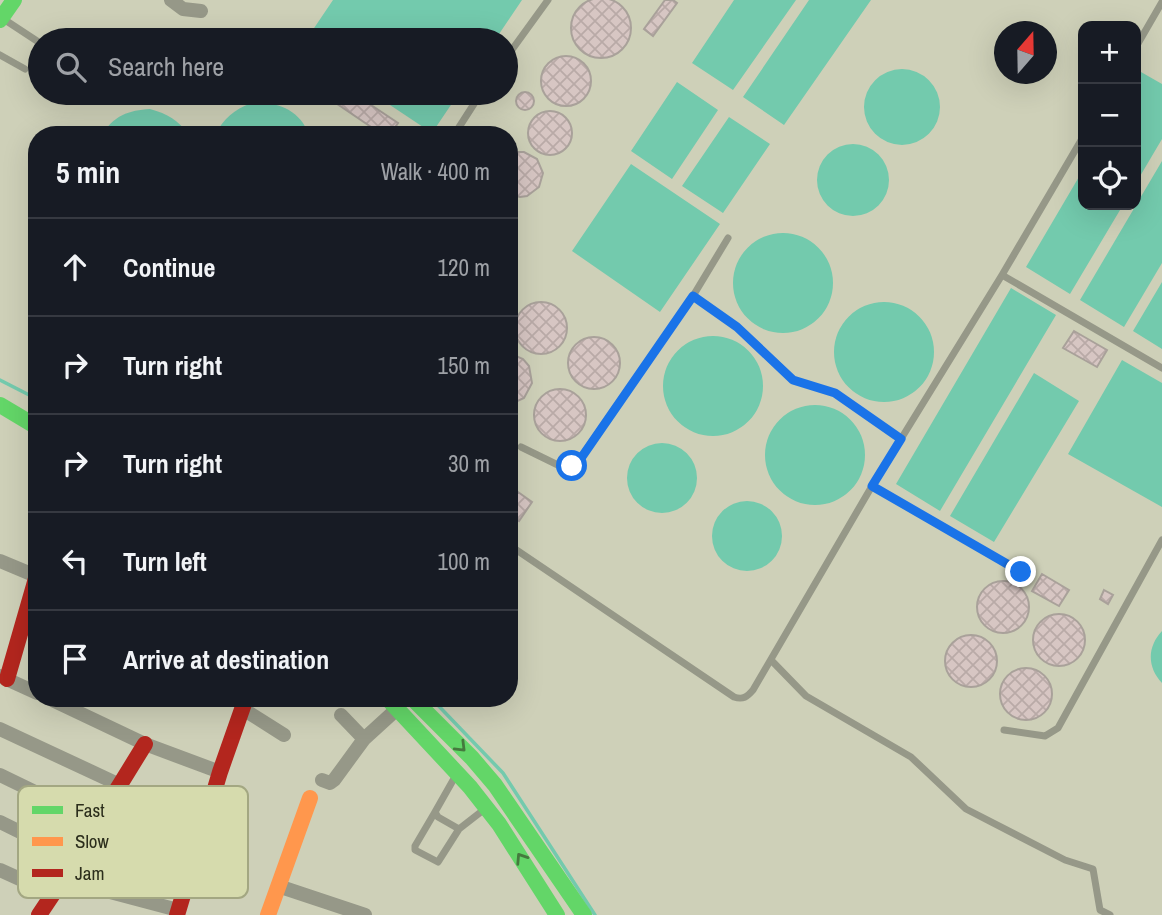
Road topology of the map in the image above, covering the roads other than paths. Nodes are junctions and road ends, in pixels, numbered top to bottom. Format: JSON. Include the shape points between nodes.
{"nodes":[{"id":1,"x":14,"y":0,"type":"edge"},
{"id":2,"x":171,"y":0,"type":"edge"},
{"id":3,"x":548,"y":0,"type":"edge"},
{"id":4,"x":1162,"y":2,"type":"edge"},
{"id":5,"x":201,"y":11,"type":"dead end"},
{"id":6,"x":1,"y":19,"type":"edge"},
{"id":7,"x":28,"y":36,"type":"edge"},
{"id":8,"x":1141,"y":38,"type":"edge"},
{"id":9,"x":518,"y":41,"type":"edge"},
{"id":10,"x":0,"y":55,"type":"edge"},
{"id":11,"x":25,"y":69,"type":"dead end"},
{"id":12,"x":473,"y":105,"type":"edge"},
{"id":13,"x":460,"y":126,"type":"edge"},
{"id":14,"x":1078,"y":145,"type":"edge"},
{"id":15,"x":728,"y":238,"type":"dead end"},
{"id":16,"x":1002,"y":275,"type":"junction"},
{"id":17,"x":693,"y":296,"type":"junction"},
{"id":18,"x":1162,"y":368,"type":"edge"},
{"id":19,"x":0,"y":405,"type":"edge"},
{"id":20,"x":28,"y":422,"type":"edge"},
{"id":21,"x":901,"y":439,"type":"junction"},
{"id":22,"x":521,"y":447,"type":"dead end"},
{"id":23,"x":872,"y":486,"type":"junction"},
{"id":24,"x":1162,"y":540,"type":"edge"},
{"id":25,"x":518,"y":551,"type":"edge"},
{"id":26,"x":0,"y":561,"type":"edge"},
{"id":27,"x":28,"y":572,"type":"edge"},
{"id":28,"x":1021,"y":572,"type":"dead end"},
{"id":29,"x":28,"y":603,"type":"edge"},
{"id":30,"x":771,"y":660,"type":"junction"},
{"id":31,"x":3,"y":677,"type":"edge"},
{"id":32,"x":28,"y":689,"type":"edge"},
{"id":33,"x":67,"y":707,"type":"edge"},
{"id":34,"x":243,"y":707,"type":"edge"},
{"id":35,"x":248,"y":707,"type":"edge"},
{"id":36,"x":390,"y":707,"type":"edge"},
{"id":37,"x":397,"y":707,"type":"edge"},
{"id":38,"x":421,"y":707,"type":"edge"},
{"id":39,"x":341,"y":715,"type":"dead end"},
{"id":40,"x":0,"y":729,"type":"edge"},
{"id":41,"x":1004,"y":730,"type":"dead end"},
{"id":42,"x":284,"y":734,"type":"dead end"},
{"id":43,"x":364,"y":739,"type":"junction"},
{"id":44,"x":145,"y":744,"type":"junction"},
{"id":45,"x":220,"y":772,"type":"junction"},
{"id":46,"x":457,"y":773,"type":"junction"},
{"id":47,"x":0,"y":775,"type":"edge"},
{"id":48,"x":322,"y":780,"type":"dead end"},
{"id":49,"x":120,"y":785,"type":"joint"},
{"id":50,"x":23,"y":786,"type":"edge"},
{"id":51,"x":216,"y":786,"type":"edge"},
{"id":52,"x":310,"y":798,"type":"dead end"},
{"id":53,"x":486,"y":808,"type":"junction"},
{"id":54,"x":435,"y":812,"type":"junction"},
{"id":55,"x":0,"y":822,"type":"edge"},
{"id":56,"x":459,"y":829,"type":"junction"},
{"id":57,"x":18,"y":831,"type":"edge"},
{"id":58,"x":0,"y":870,"type":"edge"},
{"id":59,"x":18,"y":875,"type":"edge"},
{"id":60,"x":278,"y":886,"type":"junction"},
{"id":61,"x":50,"y":898,"type":"edge"},
{"id":62,"x":110,"y":898,"type":"edge"},
{"id":63,"x":177,"y":912,"type":"edge"},
{"id":64,"x":39,"y":915,"type":"edge"},
{"id":65,"x":268,"y":915,"type":"edge"},
{"id":66,"x":365,"y":915,"type":"edge"},
{"id":67,"x":558,"y":915,"type":"edge"},
{"id":68,"x":584,"y":915,"type":"edge"},
{"id":69,"x":1110,"y":915,"type":"edge"}],
"edges":[{"from":1,"to":6,"type":"street"},
{"from":2,"to":5,"type":"street","via":[[183,9]]},
{"from":3,"to":9,"type":"lane"},
{"from":4,"to":8,"type":"lane"},
{"from":6,"to":7,"type":"lane"},
{"from":10,"to":11,"type":"lane"},
{"from":12,"to":13,"type":"lane"},
{"from":14,"to":16,"type":"lane"},
{"from":15,"to":17,"type":"lane"},
{"from":16,"to":18,"type":"lane"},
{"from":16,"to":21,"type":"lane"},
{"from":17,"to":21,"type":"lane","via":[[737,327],[793,380],[835,393]]},
{"from":17,"to":22,"type":"lane","via":[[577,464],[562,467]]},
{"from":19,"to":20,"type":"street"},
{"from":21,"to":23,"type":"lane"},
{"from":23,"to":28,"type":"lane"},
{"from":23,"to":30,"type":"lane"},
{"from":24,"to":41,"type":"lane","via":[[1058,727],[1045,736]]},
{"from":25,"to":30,"type":"lane","via":[[734,696],[748,696]]},
{"from":26,"to":27,"type":"street"},
{"from":29,"to":31,"type":"street"},
{"from":30,"to":69,"type":"lane","via":[[806,696],[911,757],[966,809],[1065,860],[1093,869],[1100,910]]},
{"from":31,"to":32,"type":"street"},
{"from":33,"to":44,"type":"street"},
{"from":34,"to":45,"type":"street"},
{"from":35,"to":42,"type":"street"},
{"from":36,"to":43,"type":"street"},
{"from":37,"to":46,"type":"street"},
{"from":38,"to":68,"type":"street","one_way":true,"via":[[495,785]]},
{"from":39,"to":43,"type":"street"},
{"from":40,"to":49,"type":"street"},
{"from":43,"to":48,"type":"street","via":[[334,780]]},
{"from":44,"to":45,"type":"street"},
{"from":44,"to":49,"type":"street"},
{"from":45,"to":51,"type":"street"},
{"from":46,"to":53,"type":"street"},
{"from":46,"to":54,"type":"lane"},
{"from":47,"to":50,"type":"street"},
{"from":52,"to":60,"type":"street"},
{"from":53,"to":56,"type":"lane"},
{"from":67,"to":53,"type":"street","one_way":true},
{"from":54,"to":56,"type":"lane"},
{"from":54,"to":56,"type":"lane","via":[[415,850],[438,862]]},
{"from":55,"to":57,"type":"street"},
{"from":58,"to":59,"type":"street"},
{"from":60,"to":65,"type":"street"},
{"from":60,"to":66,"type":"street"},
{"from":61,"to":64,"type":"street"},
{"from":62,"to":63,"type":"street"}]}
